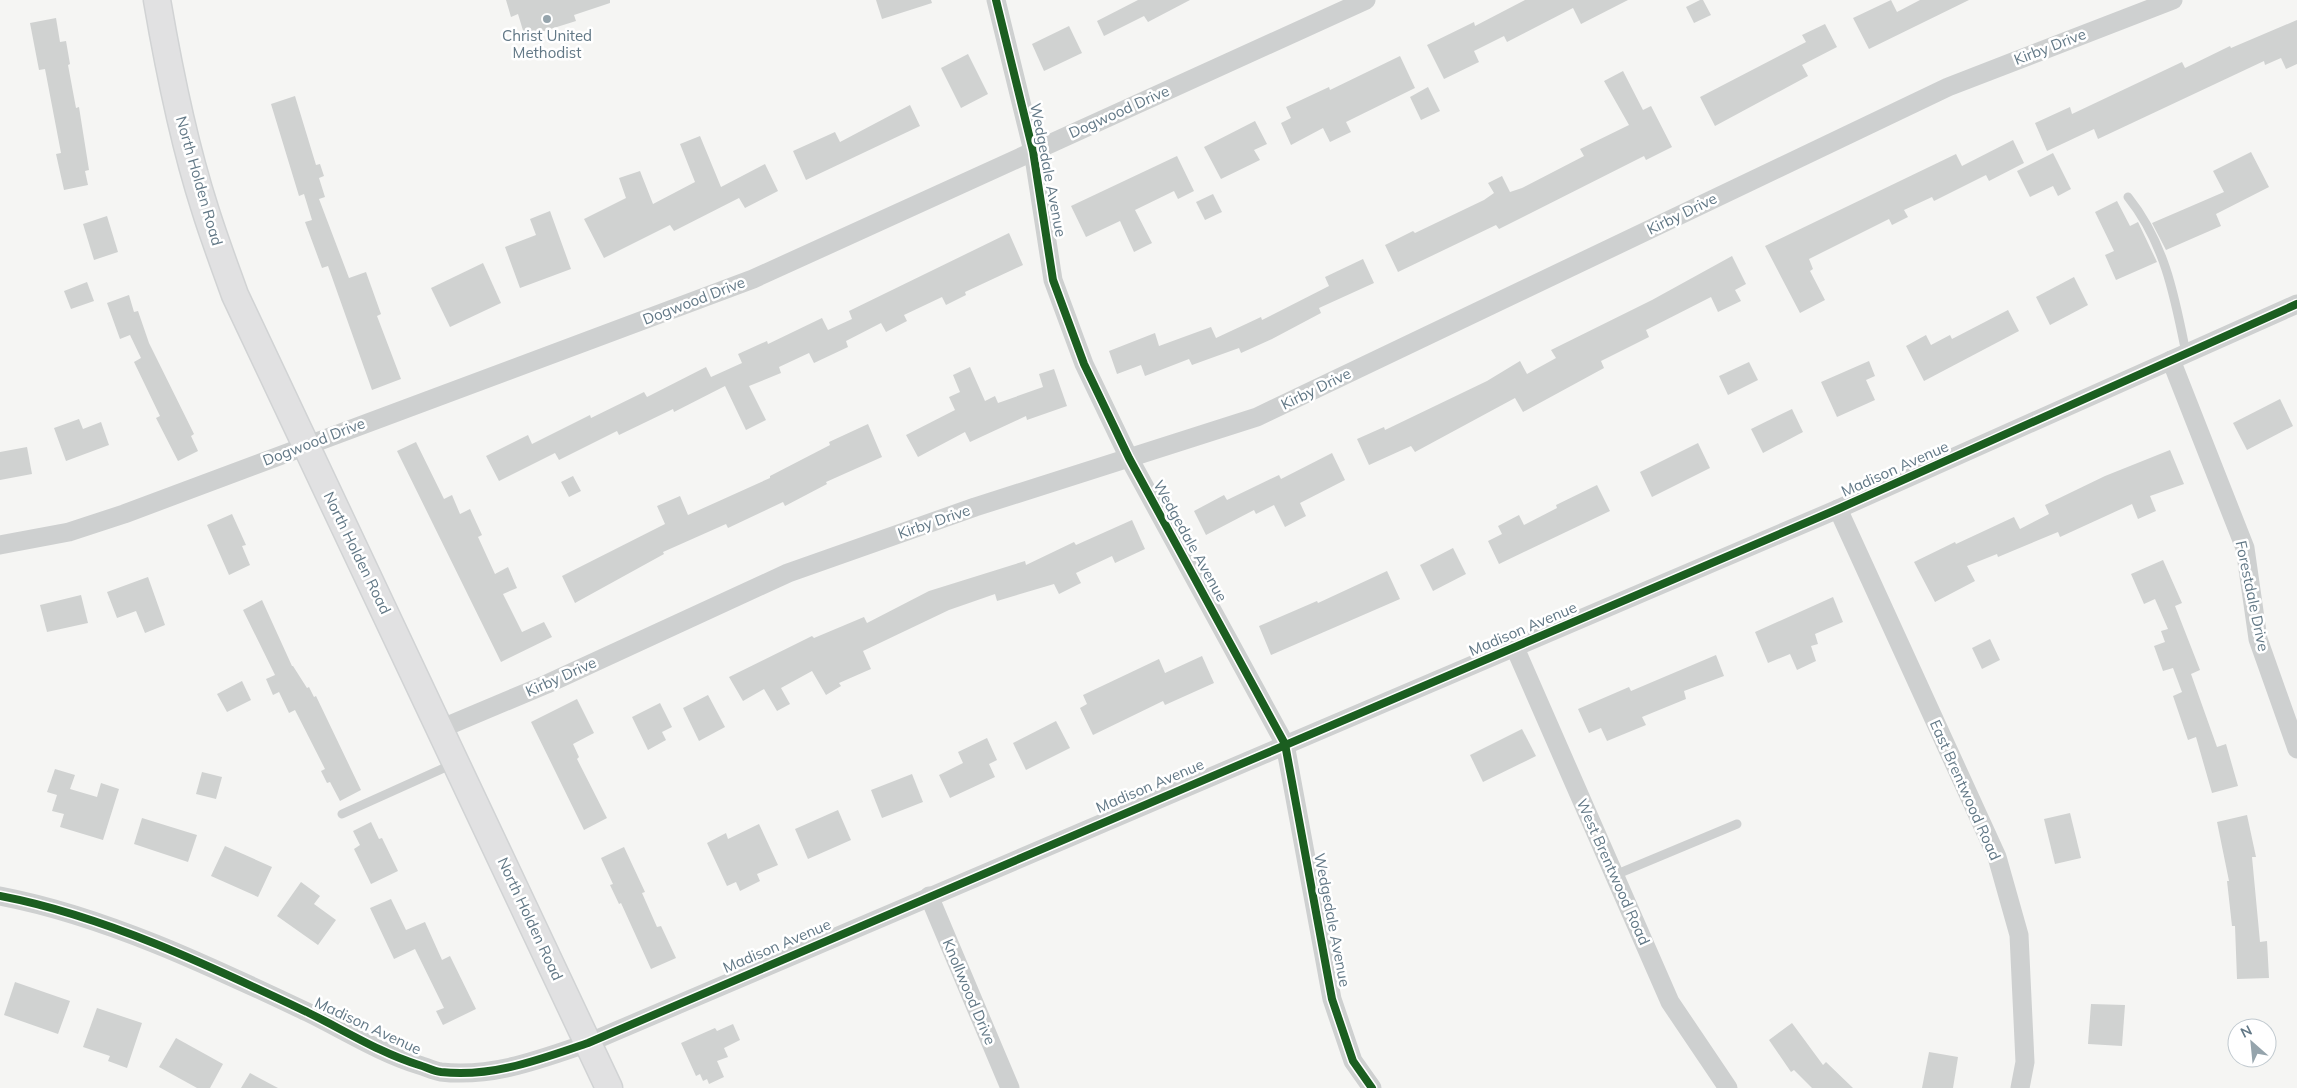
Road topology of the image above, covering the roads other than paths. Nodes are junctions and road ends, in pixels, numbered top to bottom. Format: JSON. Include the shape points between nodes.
{"nodes":[{"id":1,"x":157,"y":0,"type":"edge"},
{"id":2,"x":996,"y":0,"type":"edge"},
{"id":3,"x":1366,"y":0,"type":"edge"},
{"id":4,"x":2173,"y":0,"type":"edge"},
{"id":5,"x":1034,"y":151,"type":"junction"},
{"id":6,"x":2128,"y":197,"type":"dead end"},
{"id":7,"x":2297,"y":304,"type":"edge"},
{"id":8,"x":2179,"y":357,"type":"junction"},
{"id":9,"x":305,"y":445,"type":"junction"},
{"id":10,"x":1129,"y":458,"type":"junction"},
{"id":11,"x":1838,"y":509,"type":"junction"},
{"id":12,"x":0,"y":545,"type":"edge"},
{"id":13,"x":1515,"y":648,"type":"junction"},
{"id":14,"x":440,"y":729,"type":"junction"},
{"id":15,"x":1285,"y":744,"type":"junction"},
{"id":16,"x":2297,"y":749,"type":"edge"},
{"id":17,"x":456,"y":762,"type":"junction"},
{"id":18,"x":342,"y":814,"type":"dead end"},
{"id":19,"x":1737,"y":824,"type":"dead end"},
{"id":20,"x":1614,"y":875,"type":"junction"},
{"id":21,"x":0,"y":896,"type":"edge"},
{"id":22,"x":929,"y":896,"type":"junction"},
{"id":23,"x":588,"y":1042,"type":"junction"},
{"id":24,"x":609,"y":1088,"type":"edge"},
{"id":25,"x":1010,"y":1088,"type":"edge"},
{"id":26,"x":1372,"y":1088,"type":"edge"},
{"id":27,"x":1728,"y":1088,"type":"edge"},
{"id":28,"x":2020,"y":1088,"type":"edge"}],
"edges":[{"from":1,"to":9,"type":"main road","name":"North Holden Road","via":[[175,98],[204,208],[235,295]]},
{"from":2,"to":5,"type":"street","name":"Wedgedale Avenue"},
{"from":3,"to":5,"type":"street","name":"Dogwood Drive"},
{"from":4,"to":10,"type":"street","name":"Kirby Drive","via":[[1948,87],[1257,417]]},
{"from":5,"to":9,"type":"street","name":"Dogwood Drive","via":[[753,279]]},
{"from":5,"to":10,"type":"street","name":"Wedgedale Avenue","via":[[1053,280],[1084,364]]},
{"from":6,"to":8,"type":"lane","via":[[2144,216],[2164,259]]},
{"from":7,"to":8,"type":"street","name":"Madison Avenue"},
{"from":8,"to":11,"type":"street","name":"Madison Avenue"},
{"from":8,"to":16,"type":"street","name":"Forestdale Drive","via":[[2245,548],[2258,639]]},
{"from":9,"to":12,"type":"street","name":"Dogwood Drive","via":[[124,514],[69,532]]},
{"from":9,"to":14,"type":"main road","name":"North Holden Road"},
{"from":10,"to":14,"type":"street","name":"Kirby Drive","via":[[974,507],[788,573],[547,684]]},
{"from":10,"to":15,"type":"street","name":"Wedgedale Avenue"},
{"from":11,"to":13,"type":"street","name":"Madison Avenue"},
{"from":11,"to":28,"type":"street","name":"East Brentwood Road","via":[[1997,857],[2019,935],[2026,1062]]},
{"from":13,"to":15,"type":"street","name":"Madison Avenue"},
{"from":13,"to":20,"type":"street","name":"West Brentwood Road"},
{"from":14,"to":17,"type":"main road","name":"North Holden Road"},
{"from":15,"to":22,"type":"street","name":"Madison Avenue"},
{"from":15,"to":26,"type":"street","name":"Wedgedale Avenue","via":[[1332,999],[1353,1061]]},
{"from":17,"to":18,"type":"lane"},
{"from":17,"to":23,"type":"main road","name":"North Holden Road"},
{"from":19,"to":20,"type":"lane"},
{"from":20,"to":27,"type":"street","name":"West Brentwood Road","via":[[1670,1002]]},
{"from":21,"to":23,"type":"street","name":"Madison Avenue","via":[[28,901],[122,931],[240,980],[401,1060],[440,1072],[520,1066]]},
{"from":22,"to":23,"type":"street","name":"Madison Avenue"},
{"from":22,"to":25,"type":"street","name":"Knollwood Drive"},
{"from":23,"to":24,"type":"main road","name":"North Holden Road"}]}
